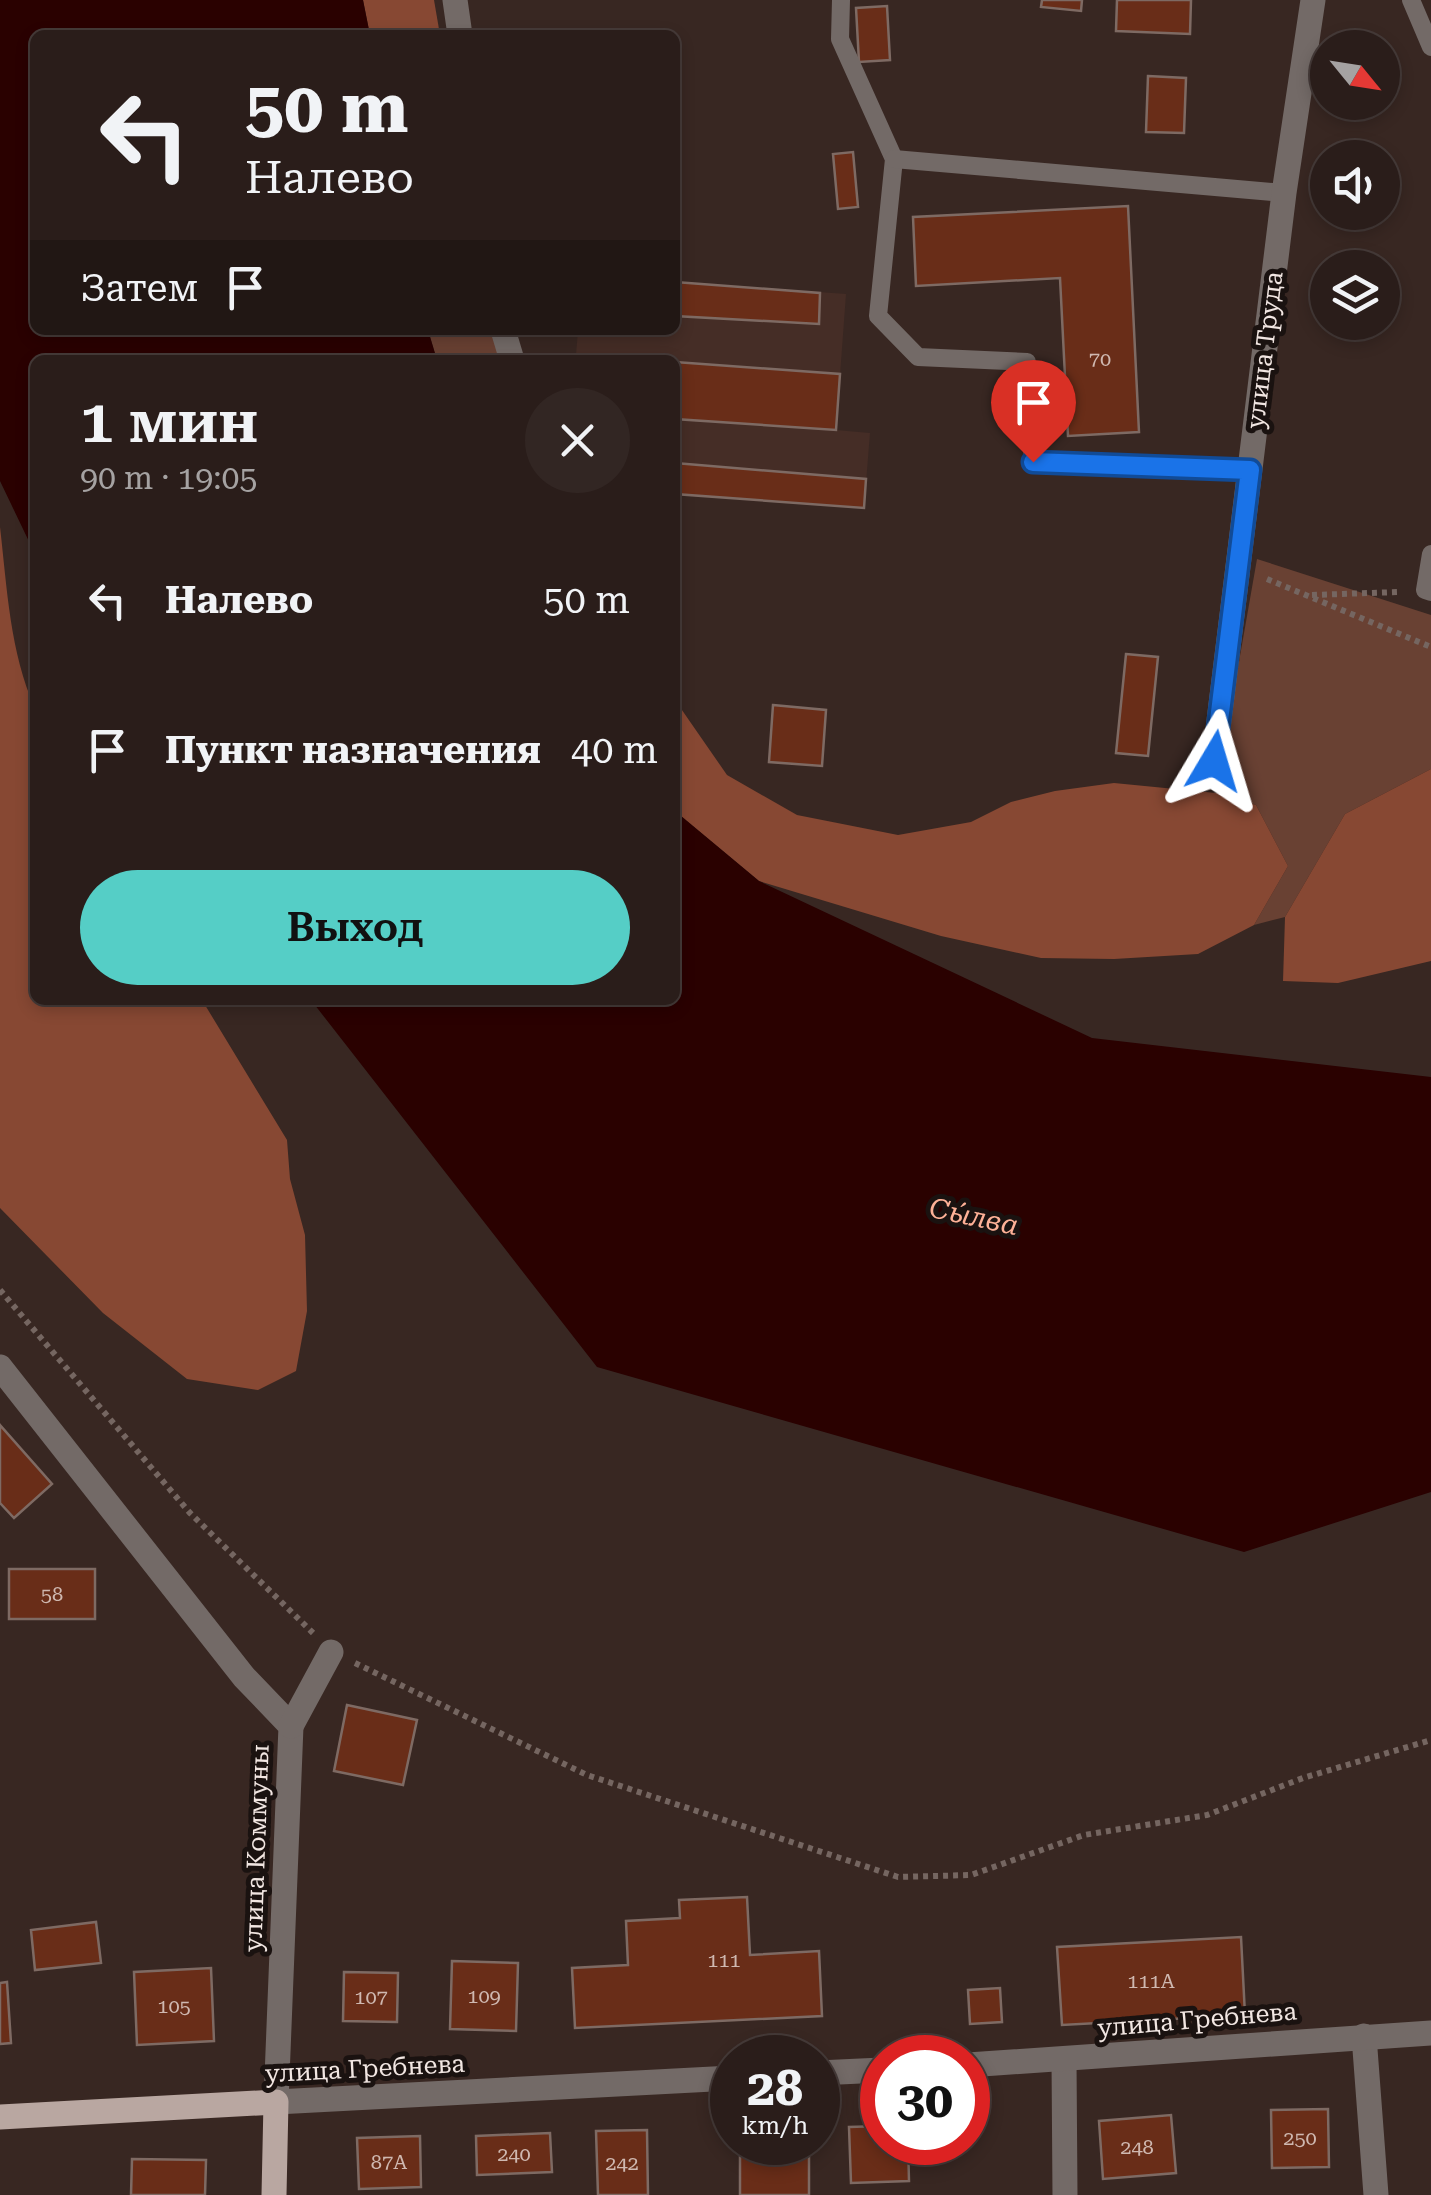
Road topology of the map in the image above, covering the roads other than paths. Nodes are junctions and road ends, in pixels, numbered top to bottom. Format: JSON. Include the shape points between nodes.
{"nodes":[{"id":1,"x":455,"y":0,"type":"edge"},
{"id":2,"x":841,"y":0,"type":"edge"},
{"id":3,"x":1312,"y":0,"type":"edge"},
{"id":4,"x":1411,"y":0,"type":"edge"},
{"id":5,"x":459,"y":30,"type":"edge"},
{"id":6,"x":1431,"y":46,"type":"edge"},
{"id":7,"x":894,"y":159,"type":"junction"},
{"id":8,"x":1284,"y":193,"type":"junction"},
{"id":9,"x":1250,"y":470,"type":"junction"},
{"id":10,"x":1431,"y":554,"type":"edge"},
{"id":11,"x":1428,"y":591,"type":"edge"},
{"id":12,"x":1214,"y":761,"type":"dead end"},
{"id":13,"x":0,"y":1367,"type":"edge"},
{"id":14,"x":331,"y":1652,"type":"road end"},
{"id":15,"x":291,"y":1726,"type":"junction"},
{"id":16,"x":1431,"y":2032,"type":"edge"},
{"id":17,"x":1364,"y":2036,"type":"junction"},
{"id":18,"x":1064,"y":2060,"type":"junction"},
{"id":19,"x":990,"y":2064,"type":"edge"},
{"id":20,"x":710,"y":2079,"type":"edge"},
{"id":21,"x":276,"y":2102,"type":"junction"},
{"id":22,"x":0,"y":2117,"type":"edge"},
{"id":23,"x":274,"y":2195,"type":"edge"},
{"id":24,"x":1065,"y":2195,"type":"edge"},
{"id":25,"x":1376,"y":2195,"type":"edge"}],
"edges":[{"from":1,"to":5,"type":"street"},
{"from":2,"to":7,"type":"lane","via":[[840,39]]},
{"from":3,"to":8,"type":"street","name":"улица Труда"},
{"from":4,"to":6,"type":"lane"},
{"from":7,"to":8,"type":"lane"},
{"from":7,"to":9,"type":"lane","via":[[878,316],[918,357],[1027,362],[1033,462]]},
{"from":8,"to":9,"type":"street","name":"улица Труда"},
{"from":9,"to":12,"type":"street","name":"улица Труда"},
{"from":10,"to":11,"type":"lane"},
{"from":13,"to":15,"type":"street","name":"улица Коммуны","via":[[244,1677]]},
{"from":14,"to":15,"type":"street"},
{"from":15,"to":21,"type":"street","name":"улица Коммуны"},
{"from":16,"to":17,"type":"street","name":"улица Гребнева"},
{"from":17,"to":18,"type":"street","name":"улица Гребнева"},
{"from":17,"to":25,"type":"street"},
{"from":18,"to":19,"type":"street","name":"улица Гребнева"},
{"from":18,"to":24,"type":"street"},
{"from":20,"to":21,"type":"street","name":"улица Гребнева"},
{"from":21,"to":22,"type":"main road","name":"улица Гребнева"},
{"from":21,"to":23,"type":"main road","name":"улица Коммуны"}]}
